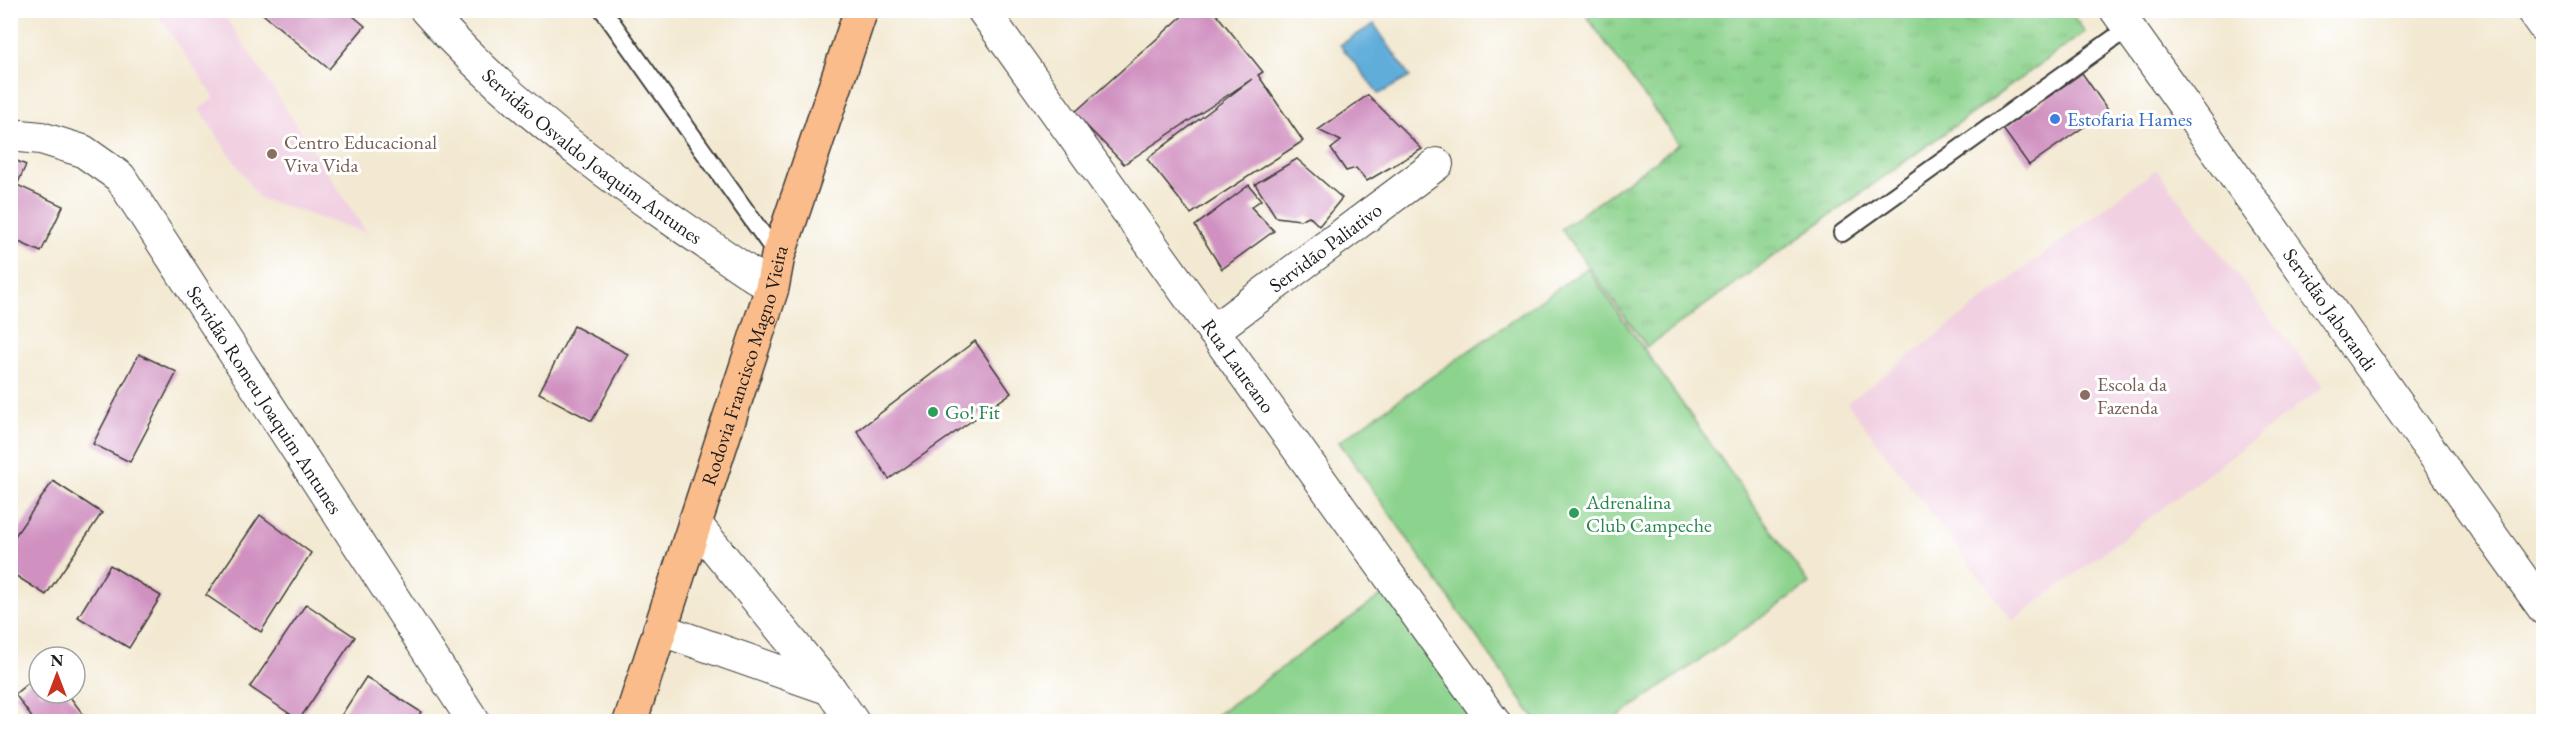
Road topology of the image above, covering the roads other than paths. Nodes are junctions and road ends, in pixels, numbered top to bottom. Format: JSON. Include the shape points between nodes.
{"nodes":[{"id":1,"x":426,"y":10,"type":"edge"},
{"id":2,"x":603,"y":10,"type":"edge"},
{"id":3,"x":861,"y":10,"type":"edge"},
{"id":4,"x":983,"y":10,"type":"edge"},
{"id":5,"x":2532,"y":10,"type":"edge"},
{"id":6,"x":2122,"y":19,"type":"edge"},
{"id":7,"x":2544,"y":27,"type":"edge"},
{"id":8,"x":10,"y":135,"type":"edge"},
{"id":9,"x":1437,"y":164,"type":"dead end"},
{"id":10,"x":1842,"y":233,"type":"dead end"},
{"id":11,"x":778,"y":256,"type":"junction"},
{"id":12,"x":772,"y":288,"type":"junction"},
{"id":13,"x":1214,"y":331,"type":"junction"},
{"id":14,"x":693,"y":522,"type":"junction"},
{"id":15,"x":2544,"y":609,"type":"edge"},
{"id":16,"x":659,"y":629,"type":"junction"},
{"id":17,"x":830,"y":689,"type":"junction"},
{"id":18,"x":474,"y":722,"type":"edge"},
{"id":19,"x":630,"y":722,"type":"edge"},
{"id":20,"x":853,"y":722,"type":"edge"},
{"id":21,"x":1494,"y":722,"type":"edge"}],
"edges":[{"from":1,"to":12,"type":"street","name":"Servidão Osvaldo Joaquim Antunes","via":[[515,99],[582,155]]},
{"from":2,"to":11,"type":"lane"},
{"from":3,"to":11,"type":"main road","name":"Rodovia Francisco Magno Vieira"},
{"from":4,"to":13,"type":"street","name":"Rua Laureano"},
{"from":5,"to":7,"type":"street"},
{"from":6,"to":10,"type":"lane"},
{"from":6,"to":15,"type":"street","name":"Servidão Jaborandi"},
{"from":8,"to":18,"type":"street","name":"Servidão Romeu Joaquim Antunes","via":[[41,138],[83,151],[120,177]]},
{"from":9,"to":13,"type":"street","name":"Servidão Paliativo"},
{"from":11,"to":12,"type":"main road","name":"Rodovia Francisco Magno Vieira"},
{"from":12,"to":14,"type":"main road","name":"Rodovia Francisco Magno Vieira"},
{"from":13,"to":21,"type":"street","name":"Rua Laureano"},
{"from":14,"to":16,"type":"main road","name":"Rodovia Francisco Magno Vieira"},
{"from":14,"to":17,"type":"street"},
{"from":16,"to":17,"type":"street"},
{"from":16,"to":19,"type":"main road","name":"Rodovia Francisco Magno Vieira"},
{"from":17,"to":20,"type":"street"}]}
